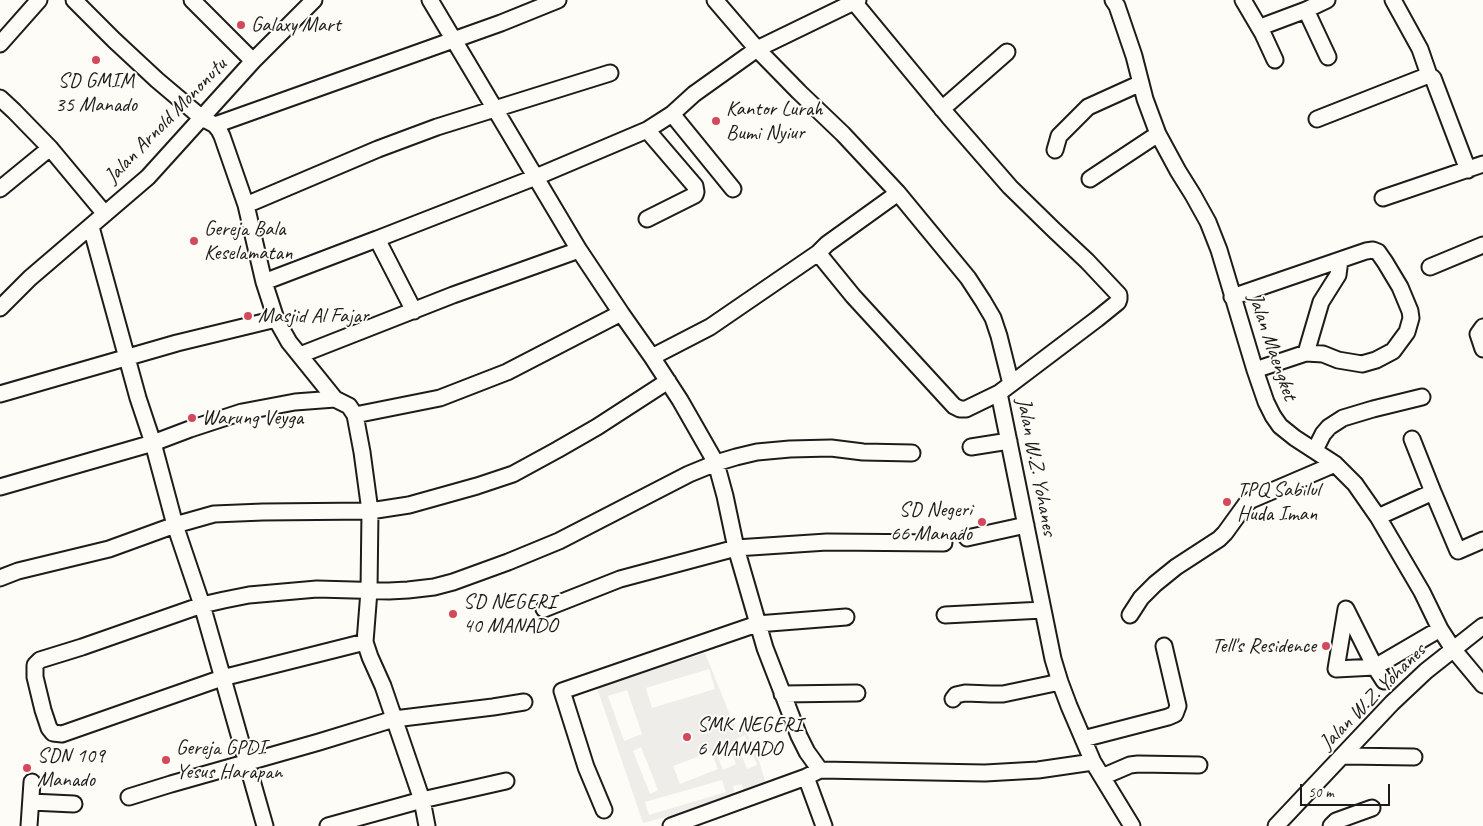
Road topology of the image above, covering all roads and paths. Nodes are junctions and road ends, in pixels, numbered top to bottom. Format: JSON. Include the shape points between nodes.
{"nodes":[{"id":1,"x":39,"y":0,"type":"edge"},
{"id":2,"x":74,"y":0,"type":"edge"},
{"id":3,"x":192,"y":0,"type":"edge"},
{"id":4,"x":314,"y":0,"type":"edge"},
{"id":5,"x":430,"y":0,"type":"edge"},
{"id":6,"x":558,"y":0,"type":"edge"},
{"id":7,"x":715,"y":0,"type":"edge"},
{"id":8,"x":1113,"y":0,"type":"edge"},
{"id":9,"x":1243,"y":0,"type":"edge"},
{"id":10,"x":1326,"y":0,"type":"edge"},
{"id":11,"x":1393,"y":0,"type":"edge"},
{"id":12,"x":856,"y":1,"type":"edge"},
{"id":13,"x":1306,"y":10,"type":"junction"},
{"id":14,"x":1266,"y":25,"type":"dead end"},
{"id":15,"x":453,"y":40,"type":"junction"},
{"id":16,"x":0,"y":44,"type":"edge"},
{"id":17,"x":757,"y":49,"type":"junction"},
{"id":18,"x":1007,"y":52,"type":"dead end"},
{"id":19,"x":1328,"y":57,"type":"dead end"},
{"id":20,"x":1275,"y":60,"type":"dead end"},
{"id":21,"x":253,"y":61,"type":"junction"},
{"id":22,"x":610,"y":73,"type":"dead end"},
{"id":23,"x":1429,"y":74,"type":"junction"},
{"id":24,"x":1141,"y":83,"type":"junction"},
{"id":25,"x":0,"y":98,"type":"edge"},
{"id":26,"x":495,"y":108,"type":"junction"},
{"id":27,"x":942,"y":109,"type":"junction"},
{"id":28,"x":672,"y":114,"type":"junction"},
{"id":29,"x":1316,"y":119,"type":"dead end"},
{"id":30,"x":208,"y":121,"type":"junction"},
{"id":31,"x":647,"y":130,"type":"junction"},
{"id":32,"x":1158,"y":134,"type":"junction"},
{"id":33,"x":50,"y":148,"type":"junction"},
{"id":34,"x":1055,"y":150,"type":"dead end"},
{"id":35,"x":1483,"y":164,"type":"edge"},
{"id":36,"x":1468,"y":170,"type":"junction"},
{"id":37,"x":536,"y":177,"type":"junction"},
{"id":38,"x":1090,"y":179,"type":"dead end"},
{"id":39,"x":0,"y":189,"type":"edge"},
{"id":40,"x":733,"y":189,"type":"dead end"},
{"id":41,"x":898,"y":193,"type":"junction"},
{"id":42,"x":1383,"y":198,"type":"dead end"},
{"id":43,"x":246,"y":205,"type":"junction"},
{"id":44,"x":105,"y":214,"type":"junction"},
{"id":45,"x":647,"y":219,"type":"dead end"},
{"id":46,"x":91,"y":226,"type":"junction"},
{"id":47,"x":377,"y":239,"type":"junction"},
{"id":48,"x":1483,"y":245,"type":"edge"},
{"id":49,"x":579,"y":250,"type":"junction"},
{"id":50,"x":818,"y":253,"type":"junction"},
{"id":51,"x":1340,"y":260,"type":"junction"},
{"id":52,"x":1430,"y":267,"type":"dead end"},
{"id":53,"x":264,"y":282,"type":"junction"},
{"id":54,"x":1232,"y":297,"type":"junction"},
{"id":55,"x":0,"y":308,"type":"edge"},
{"id":56,"x":414,"y":311,"type":"junction"},
{"id":57,"x":621,"y":313,"type":"junction"},
{"id":58,"x":276,"y":319,"type":"junction"},
{"id":59,"x":1483,"y":327,"type":"edge"},
{"id":60,"x":1483,"y":349,"type":"edge"},
{"id":61,"x":1306,"y":353,"type":"junction"},
{"id":62,"x":300,"y":356,"type":"junction"},
{"id":63,"x":652,"y":357,"type":"junction"},
{"id":64,"x":126,"y":358,"type":"junction"},
{"id":65,"x":1255,"y":370,"type":"junction"},
{"id":66,"x":668,"y":381,"type":"junction"},
{"id":67,"x":1005,"y":388,"type":"junction"},
{"id":68,"x":0,"y":394,"type":"edge"},
{"id":69,"x":1422,"y":397,"type":"dead end"},
{"id":70,"x":334,"y":399,"type":"junction"},
{"id":71,"x":356,"y":415,"type":"junction"},
{"id":72,"x":1412,"y":439,"type":"dead end"},
{"id":73,"x":1009,"y":441,"type":"junction"},
{"id":74,"x":153,"y":443,"type":"junction"},
{"id":75,"x":970,"y":447,"type":"dead end"},
{"id":76,"x":1315,"y":450,"type":"junction"},
{"id":77,"x":912,"y":453,"type":"dead end"},
{"id":78,"x":716,"y":463,"type":"junction"},
{"id":79,"x":1335,"y":464,"type":"junction"},
{"id":80,"x":0,"y":486,"type":"edge"},
{"id":81,"x":1433,"y":492,"type":"junction"},
{"id":82,"x":370,"y":511,"type":"junction"},
{"id":83,"x":1378,"y":517,"type":"junction"},
{"id":84,"x":175,"y":525,"type":"junction"},
{"id":85,"x":1026,"y":525,"type":"junction"},
{"id":86,"x":967,"y":538,"type":"dead end"},
{"id":87,"x":1483,"y":540,"type":"edge"},
{"id":88,"x":944,"y":543,"type":"dead end"},
{"id":89,"x":736,"y":548,"type":"junction"},
{"id":90,"x":0,"y":578,"type":"edge"},
{"id":91,"x":369,"y":590,"type":"junction"},
{"id":92,"x":202,"y":605,"type":"junction"},
{"id":93,"x":544,"y":609,"type":"dead end"},
{"id":94,"x":1043,"y":610,"type":"junction"},
{"id":95,"x":945,"y":615,"type":"dead end"},
{"id":96,"x":1130,"y":616,"type":"dead end"},
{"id":97,"x":846,"y":617,"type":"dead end"},
{"id":98,"x":757,"y":624,"type":"junction"},
{"id":99,"x":1483,"y":626,"type":"edge"},
{"id":100,"x":1440,"y":629,"type":"junction"},
{"id":101,"x":365,"y":642,"type":"junction"},
{"id":102,"x":1164,"y":646,"type":"dead end"},
{"id":103,"x":1453,"y":649,"type":"junction"},
{"id":104,"x":222,"y":678,"type":"junction"},
{"id":105,"x":1384,"y":681,"type":"dead end"},
{"id":106,"x":1060,"y":682,"type":"junction"},
{"id":107,"x":1483,"y":685,"type":"edge"},
{"id":108,"x":857,"y":692,"type":"dead end"},
{"id":109,"x":782,"y":694,"type":"junction"},
{"id":110,"x":952,"y":699,"type":"dead end"},
{"id":111,"x":524,"y":702,"type":"dead end"},
{"id":112,"x":394,"y":719,"type":"junction"},
{"id":113,"x":1083,"y":739,"type":"junction"},
{"id":114,"x":1344,"y":756,"type":"junction"},
{"id":115,"x":1414,"y":757,"type":"dead end"},
{"id":116,"x":247,"y":762,"type":"junction"},
{"id":117,"x":1093,"y":762,"type":"junction"},
{"id":118,"x":1199,"y":765,"type":"dead end"},
{"id":119,"x":813,"y":774,"type":"junction"},
{"id":120,"x":1102,"y":777,"type":"junction"},
{"id":121,"x":506,"y":781,"type":"dead end"},
{"id":122,"x":32,"y":782,"type":"dead end"},
{"id":123,"x":129,"y":797,"type":"dead end"},
{"id":124,"x":422,"y":800,"type":"junction"},
{"id":125,"x":31,"y":802,"type":"junction"},
{"id":126,"x":74,"y":804,"type":"dead end"},
{"id":127,"x":1372,"y":808,"type":"dead end"},
{"id":128,"x":604,"y":810,"type":"dead end"},
{"id":129,"x":30,"y":826,"type":"edge"},
{"id":130,"x":265,"y":826,"type":"edge"},
{"id":131,"x":328,"y":826,"type":"edge"},
{"id":132,"x":427,"y":826,"type":"edge"},
{"id":133,"x":670,"y":826,"type":"edge"},
{"id":134,"x":824,"y":826,"type":"edge"},
{"id":135,"x":1132,"y":826,"type":"edge"},
{"id":136,"x":1276,"y":826,"type":"edge"},
{"id":137,"x":1331,"y":826,"type":"edge"}],
"edges":[{"from":1,"to":16,"type":"street"},
{"from":2,"to":30,"type":"street","via":[[121,47]]},
{"from":3,"to":21,"type":"street"},
{"from":4,"to":21,"type":"street","name":"Jalan Arnold Mononutu"},
{"from":5,"to":15,"type":"street"},
{"from":6,"to":15,"type":"street"},
{"from":7,"to":17,"type":"street","name":"Jalan W.Z. Yohanes"},
{"from":8,"to":24,"type":"street","name":"Jalan Maengket"},
{"from":9,"to":20,"type":"street"},
{"from":10,"to":13,"type":"street"},
{"from":11,"to":23,"type":"street","via":[[1420,49]]},
{"from":12,"to":17,"type":"street"},
{"from":12,"to":27,"type":"street"},
{"from":13,"to":14,"type":"street"},
{"from":13,"to":19,"type":"street"},
{"from":15,"to":26,"type":"street"},
{"from":15,"to":30,"type":"street"},
{"from":17,"to":28,"type":"street","via":[[694,94]]},
{"from":17,"to":41,"type":"street","name":"Jalan W.Z. Yohanes"},
{"from":18,"to":27,"type":"street"},
{"from":21,"to":30,"type":"street","name":"Jalan Arnold Mononutu"},
{"from":22,"to":26,"type":"street"},
{"from":23,"to":29,"type":"street"},
{"from":23,"to":36,"type":"street"},
{"from":24,"to":32,"type":"street","name":"Jalan Maengket"},
{"from":24,"to":34,"type":"street","via":[[1088,107],[1058,136]]},
{"from":25,"to":33,"type":"street"},
{"from":26,"to":37,"type":"street"},
{"from":26,"to":43,"type":"street","via":[[378,149]]},
{"from":27,"to":67,"type":"street","via":[[1010,187],[1119,294],[1118,302]]},
{"from":28,"to":31,"type":"street"},
{"from":28,"to":40,"type":"street"},
{"from":30,"to":43,"type":"street","via":[[222,136]]},
{"from":30,"to":44,"type":"street","name":"Jalan Arnold Mononutu"},
{"from":31,"to":37,"type":"street"},
{"from":31,"to":45,"type":"street","via":[[696,186],[695,195]]},
{"from":32,"to":38,"type":"street"},
{"from":32,"to":54,"type":"street","name":"Jalan Maengket","via":[[1208,222]]},
{"from":33,"to":39,"type":"street"},
{"from":33,"to":44,"type":"street"},
{"from":35,"to":36,"type":"street"},
{"from":36,"to":42,"type":"street"},
{"from":37,"to":47,"type":"street"},
{"from":37,"to":49,"type":"street"},
{"from":41,"to":50,"type":"street"},
{"from":41,"to":67,"type":"street","name":"Jalan W.Z. Yohanes","via":[[968,278],[993,318],[999,336]]},
{"from":43,"to":53,"type":"street"},
{"from":44,"to":46,"type":"street","name":"Jalan Arnold Mononutu"},
{"from":46,"to":55,"type":"street","name":"Jalan Arnold Mononutu"},
{"from":46,"to":64,"type":"street"},
{"from":47,"to":53,"type":"street"},
{"from":47,"to":56,"type":"street"},
{"from":48,"to":52,"type":"street"},
{"from":49,"to":56,"type":"street"},
{"from":49,"to":57,"type":"street"},
{"from":50,"to":63,"type":"street","via":[[710,327]]},
{"from":50,"to":67,"type":"street","via":[[954,406],[966,409]]},
{"from":51,"to":54,"type":"street"},
{"from":51,"to":61,"type":"street","via":[[1338,275],[1321,302]]},
{"from":51,"to":61,"type":"street","via":[[1366,251],[1378,252],[1400,287],[1410,312],[1407,332],[1393,351],[1362,364]]},
{"from":53,"to":58,"type":"street"},
{"from":54,"to":65,"type":"street","name":"Jalan Maengket"},
{"from":56,"to":62,"type":"street"},
{"from":57,"to":63,"type":"street"},
{"from":57,"to":71,"type":"street","via":[[507,372],[440,398]]},
{"from":58,"to":62,"type":"street"},
{"from":58,"to":64,"type":"street"},
{"from":59,"to":60,"type":"street","via":[[1478,337]]},
{"from":61,"to":65,"type":"street"},
{"from":62,"to":70,"type":"street"},
{"from":63,"to":66,"type":"street"},
{"from":64,"to":68,"type":"street"},
{"from":64,"to":74,"type":"street"},
{"from":65,"to":76,"type":"street","name":"Jalan Maengket","via":[[1266,402],[1280,426]]},
{"from":66,"to":78,"type":"street"},
{"from":66,"to":82,"type":"street","via":[[597,427],[513,474],[436,498]]},
{"from":67,"to":73,"type":"street","name":"Jalan W.Z. Yohanes"},
{"from":69,"to":76,"type":"street","via":[[1343,418],[1323,434]]},
{"from":70,"to":71,"type":"street","via":[[349,406]]},
{"from":70,"to":74,"type":"street","via":[[242,412]]},
{"from":71,"to":82,"type":"street"},
{"from":72,"to":81,"type":"street"},
{"from":73,"to":75,"type":"street"},
{"from":73,"to":85,"type":"street","name":"Jalan W.Z. Yohanes"},
{"from":74,"to":80,"type":"street"},
{"from":74,"to":84,"type":"street"},
{"from":76,"to":79,"type":"street","name":"Jalan Maengket"},
{"from":77,"to":78,"type":"street","via":[[790,449],[757,452]]},
{"from":78,"to":89,"type":"street"},
{"from":78,"to":91,"type":"street","via":[[560,541],[508,562],[434,587]]},
{"from":79,"to":83,"type":"street","name":"Jalan Maengket","via":[[1355,484]]},
{"from":79,"to":96,"type":"street","via":[[1251,500],[1225,533],[1155,584]]},
{"from":81,"to":83,"type":"street"},
{"from":81,"to":87,"type":"street","via":[[1458,551]]},
{"from":82,"to":84,"type":"street","via":[[214,514]]},
{"from":82,"to":91,"type":"street"},
{"from":83,"to":100,"type":"street","name":"Jalan Maengket"},
{"from":84,"to":90,"type":"street","via":[[109,549]]},
{"from":84,"to":92,"type":"street"},
{"from":85,"to":86,"type":"street"},
{"from":85,"to":94,"type":"street","name":"Jalan W.Z. Yohanes"},
{"from":88,"to":89,"type":"street","via":[[827,542]]},
{"from":89,"to":93,"type":"street","via":[[620,579]]},
{"from":89,"to":98,"type":"street"},
{"from":91,"to":92,"type":"street","via":[[282,592]]},
{"from":91,"to":101,"type":"street"},
{"from":92,"to":104,"type":"street"},
{"from":92,"to":104,"type":"street","via":[[37,662],[35,677],[43,710],[49,728],[53,733],[62,734]]},
{"from":94,"to":95,"type":"street"},
{"from":94,"to":106,"type":"street","name":"Jalan W.Z. Yohanes"},
{"from":97,"to":98,"type":"street"},
{"from":98,"to":109,"type":"street"},
{"from":98,"to":128,"type":"street","via":[[562,691],[586,767]]},
{"from":99,"to":103,"type":"street","name":"Jalan W.Z. Yohanes"},
{"from":100,"to":103,"type":"street","name":"Jalan Maengket"},
{"from":100,"to":105,"type":"street","via":[[1375,667]]},
{"from":101,"to":104,"type":"street"},
{"from":101,"to":112,"type":"street"},
{"from":102,"to":113,"type":"street","via":[[1178,706],[1175,714]]},
{"from":103,"to":107,"type":"street","name":"Jalan Maengket"},
{"from":103,"to":114,"type":"street","name":"Jalan W.Z. Yohanes","via":[[1392,702]]},
{"from":104,"to":116,"type":"street"},
{"from":106,"to":110,"type":"street","via":[[1003,694],[964,693]]},
{"from":106,"to":113,"type":"street","name":"Jalan W.Z. Yohanes"},
{"from":108,"to":109,"type":"street"},
{"from":109,"to":119,"type":"street"},
{"from":111,"to":112,"type":"street"},
{"from":112,"to":116,"type":"street"},
{"from":112,"to":124,"type":"street"},
{"from":113,"to":117,"type":"street","name":"Jalan W.Z. Yohanes"},
{"from":114,"to":115,"type":"street"},
{"from":114,"to":136,"type":"street","name":"Jalan W.Z. Yohanes"},
{"from":116,"to":123,"type":"street"},
{"from":116,"to":130,"type":"street"},
{"from":117,"to":119,"type":"street","via":[[985,773]]},
{"from":117,"to":120,"type":"street","name":"Jalan W.Z. Yohanes"},
{"from":118,"to":120,"type":"street","via":[[1134,764]]},
{"from":119,"to":133,"type":"street"},
{"from":119,"to":134,"type":"street"},
{"from":120,"to":135,"type":"street","name":"Jalan W.Z. Yohanes"},
{"from":121,"to":124,"type":"street"},
{"from":122,"to":125,"type":"street"},
{"from":124,"to":131,"type":"street"},
{"from":124,"to":132,"type":"street"},
{"from":125,"to":126,"type":"street"},
{"from":125,"to":129,"type":"street"},
{"from":127,"to":137,"type":"street","via":[[1336,821]]}]}
